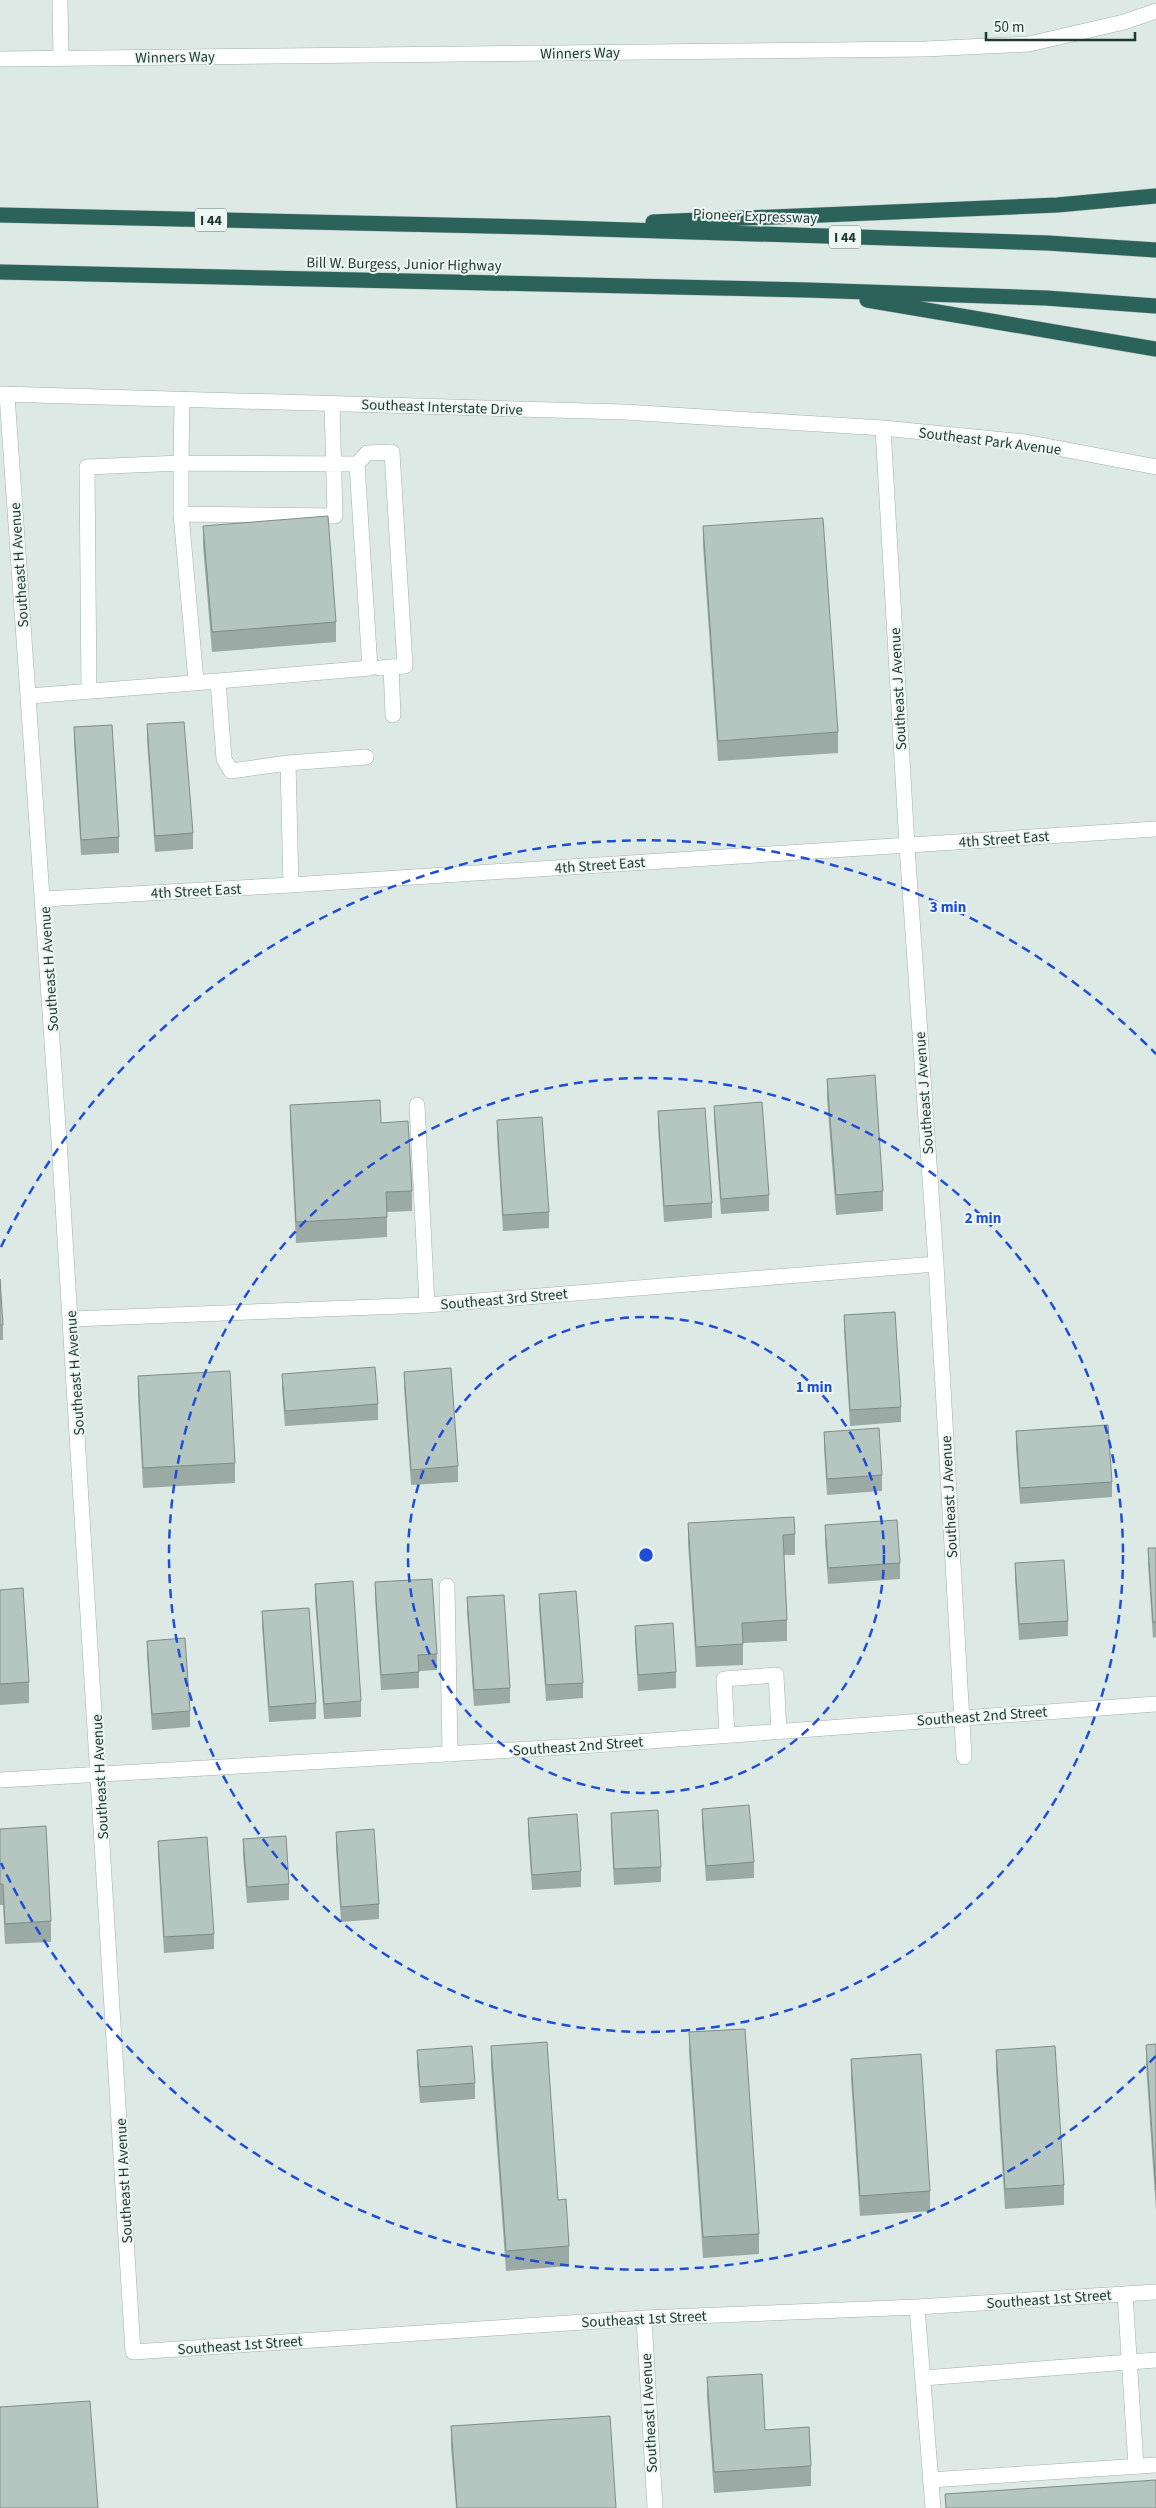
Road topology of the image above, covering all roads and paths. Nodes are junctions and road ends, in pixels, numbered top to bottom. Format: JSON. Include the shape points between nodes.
{"nodes":[{"id":1,"x":60,"y":0,"type":"edge"},
{"id":2,"x":1156,"y":11,"type":"edge"},
{"id":3,"x":0,"y":58,"type":"edge"},
{"id":4,"x":61,"y":58,"type":"junction"},
{"id":5,"x":1156,"y":196,"type":"edge"},
{"id":6,"x":0,"y":215,"type":"edge"},
{"id":7,"x":533,"y":227,"type":"junction"},
{"id":8,"x":1156,"y":250,"type":"edge"},
{"id":9,"x":0,"y":272,"type":"edge"},
{"id":10,"x":807,"y":290,"type":"junction"},
{"id":11,"x":1156,"y":306,"type":"edge"},
{"id":12,"x":1156,"y":350,"type":"edge"},
{"id":13,"x":3,"y":395,"type":"edge"},
{"id":14,"x":182,"y":400,"type":"junction"},
{"id":15,"x":332,"y":404,"type":"junction"},
{"id":16,"x":883,"y":428,"type":"junction"},
{"id":17,"x":181,"y":463,"type":"junction"},
{"id":18,"x":357,"y":464,"type":"junction"},
{"id":19,"x":334,"y":465,"type":"junction"},
{"id":20,"x":1156,"y":467,"type":"edge"},
{"id":21,"x":181,"y":514,"type":"junction"},
{"id":22,"x":391,"y":667,"type":"junction"},
{"id":23,"x":370,"y":668,"type":"junction"},
{"id":24,"x":218,"y":680,"type":"junction"},
{"id":25,"x":196,"y":681,"type":"junction"},
{"id":26,"x":89,"y":691,"type":"junction"},
{"id":27,"x":29,"y":696,"type":"junction"},
{"id":28,"x":393,"y":715,"type":"dead end"},
{"id":29,"x":366,"y":757,"type":"dead end"},
{"id":30,"x":288,"y":763,"type":"junction"},
{"id":31,"x":1156,"y":829,"type":"edge"},
{"id":32,"x":908,"y":846,"type":"junction"},
{"id":33,"x":291,"y":885,"type":"junction"},
{"id":34,"x":44,"y":899,"type":"junction"},
{"id":35,"x":417,"y":1104,"type":"dead end"},
{"id":36,"x":936,"y":1264,"type":"junction"},
{"id":37,"x":427,"y":1305,"type":"junction"},
{"id":38,"x":72,"y":1319,"type":"junction"},
{"id":39,"x":447,"y":1586,"type":"dead end"},
{"id":40,"x":1156,"y":1704,"type":"edge"},
{"id":41,"x":961,"y":1718,"type":"junction"},
{"id":42,"x":779,"y":1731,"type":"junction"},
{"id":43,"x":727,"y":1735,"type":"junction"},
{"id":44,"x":450,"y":1754,"type":"junction"},
{"id":45,"x":964,"y":1757,"type":"dead end"},
{"id":46,"x":100,"y":1775,"type":"junction"},
{"id":47,"x":0,"y":1780,"type":"edge"},
{"id":48,"x":1156,"y":2292,"type":"edge"},
{"id":49,"x":1125,"y":2294,"type":"junction"},
{"id":50,"x":917,"y":2307,"type":"junction"},
{"id":51,"x":644,"y":2318,"type":"junction"},
{"id":52,"x":133,"y":2352,"type":"joint"},
{"id":53,"x":1156,"y":2360,"type":"edge"},
{"id":54,"x":1129,"y":2362,"type":"junction"},
{"id":55,"x":922,"y":2378,"type":"junction"},
{"id":56,"x":1156,"y":2465,"type":"edge"},
{"id":57,"x":1136,"y":2466,"type":"junction"},
{"id":58,"x":930,"y":2480,"type":"junction"},
{"id":59,"x":655,"y":2508,"type":"edge"},
{"id":60,"x":932,"y":2508,"type":"edge"}],
"edges":[{"from":1,"to":4,"type":"street"},
{"from":2,"to":4,"type":"street","name":"Winners Way","via":[[1124,22],[1029,44],[925,49]]},
{"from":3,"to":4,"type":"street","name":"Winners Way"},
{"from":5,"to":7,"type":"highway","via":[[1056,205]]},
{"from":6,"to":7,"type":"highway","number":"I 44"},
{"from":7,"to":8,"type":"highway","name":"Pioneer Expressway","number":"I 44","via":[[1048,243]]},
{"from":9,"to":10,"type":"highway","name":"Bill W. Burgess, Junior Highway"},
{"from":10,"to":11,"type":"highway","via":[[1046,298]]},
{"from":10,"to":12,"type":"highway"},
{"from":13,"to":14,"type":"street","name":"Southeast Interstate Drive"},
{"from":13,"to":27,"type":"street","name":"Southeast H Avenue"},
{"from":14,"to":15,"type":"street","name":"Southeast Interstate Drive"},
{"from":14,"to":17,"type":"street"},
{"from":15,"to":16,"type":"street","name":"Southeast Interstate Drive","via":[[624,412]]},
{"from":15,"to":19,"type":"street"},
{"from":16,"to":20,"type":"street","name":"Southeast Park Avenue","via":[[1025,442]]},
{"from":16,"to":32,"type":"street","name":"Southeast J Avenue"},
{"from":17,"to":19,"type":"street"},
{"from":17,"to":21,"type":"street"},
{"from":17,"to":26,"type":"street","via":[[87,467]]},
{"from":18,"to":19,"type":"street"},
{"from":18,"to":22,"type":"street","via":[[367,453],[392,452],[406,666]]},
{"from":18,"to":23,"type":"street"},
{"from":19,"to":21,"type":"street","via":[[335,516]]},
{"from":21,"to":25,"type":"street"},
{"from":22,"to":23,"type":"street"},
{"from":22,"to":28,"type":"street"},
{"from":23,"to":24,"type":"street"},
{"from":24,"to":25,"type":"street"},
{"from":24,"to":30,"type":"street","via":[[224,759],[231,771]]},
{"from":25,"to":26,"type":"street"},
{"from":26,"to":27,"type":"street"},
{"from":27,"to":34,"type":"street","name":"Southeast H Avenue"},
{"from":29,"to":30,"type":"street"},
{"from":30,"to":33,"type":"street"},
{"from":31,"to":32,"type":"street","name":"4th Street East"},
{"from":32,"to":33,"type":"street","name":"4th Street East"},
{"from":32,"to":36,"type":"street","name":"Southeast J Avenue"},
{"from":33,"to":34,"type":"street","name":"4th Street East"},
{"from":34,"to":38,"type":"street","name":"Southeast H Avenue"},
{"from":35,"to":37,"type":"street"},
{"from":36,"to":37,"type":"street","name":"Southeast 3rd Street"},
{"from":36,"to":41,"type":"street","name":"Southeast J Avenue"},
{"from":37,"to":38,"type":"street","name":"Southeast 3rd Street"},
{"from":38,"to":46,"type":"street","name":"Southeast H Avenue"},
{"from":39,"to":44,"type":"street"},
{"from":40,"to":41,"type":"street","name":"Southeast 2nd Street"},
{"from":41,"to":42,"type":"street","name":"Southeast 2nd Street"},
{"from":41,"to":45,"type":"street","name":"Southeast J Avenue"},
{"from":42,"to":43,"type":"street","name":"Southeast 2nd Street"},
{"from":42,"to":43,"type":"street","via":[[776,1676],[724,1679]]},
{"from":43,"to":44,"type":"street","name":"Southeast 2nd Street"},
{"from":44,"to":46,"type":"street","name":"Southeast 2nd Street"},
{"from":46,"to":47,"type":"street","name":"Southeast 2nd Street"},
{"from":46,"to":52,"type":"street","name":"Southeast H Avenue"},
{"from":48,"to":49,"type":"street","name":"Southeast 1st Street"},
{"from":49,"to":50,"type":"street","name":"Southeast 1st Street"},
{"from":49,"to":54,"type":"street"},
{"from":50,"to":51,"type":"street","name":"Southeast 1st Street"},
{"from":50,"to":55,"type":"street"},
{"from":51,"to":52,"type":"street","name":"Southeast 1st Street"},
{"from":51,"to":59,"type":"street","name":"Southeast I Avenue"},
{"from":53,"to":54,"type":"street"},
{"from":54,"to":55,"type":"street"},
{"from":54,"to":57,"type":"street"},
{"from":55,"to":58,"type":"street"},
{"from":56,"to":57,"type":"street"},
{"from":57,"to":58,"type":"street"},
{"from":58,"to":60,"type":"street"}]}
